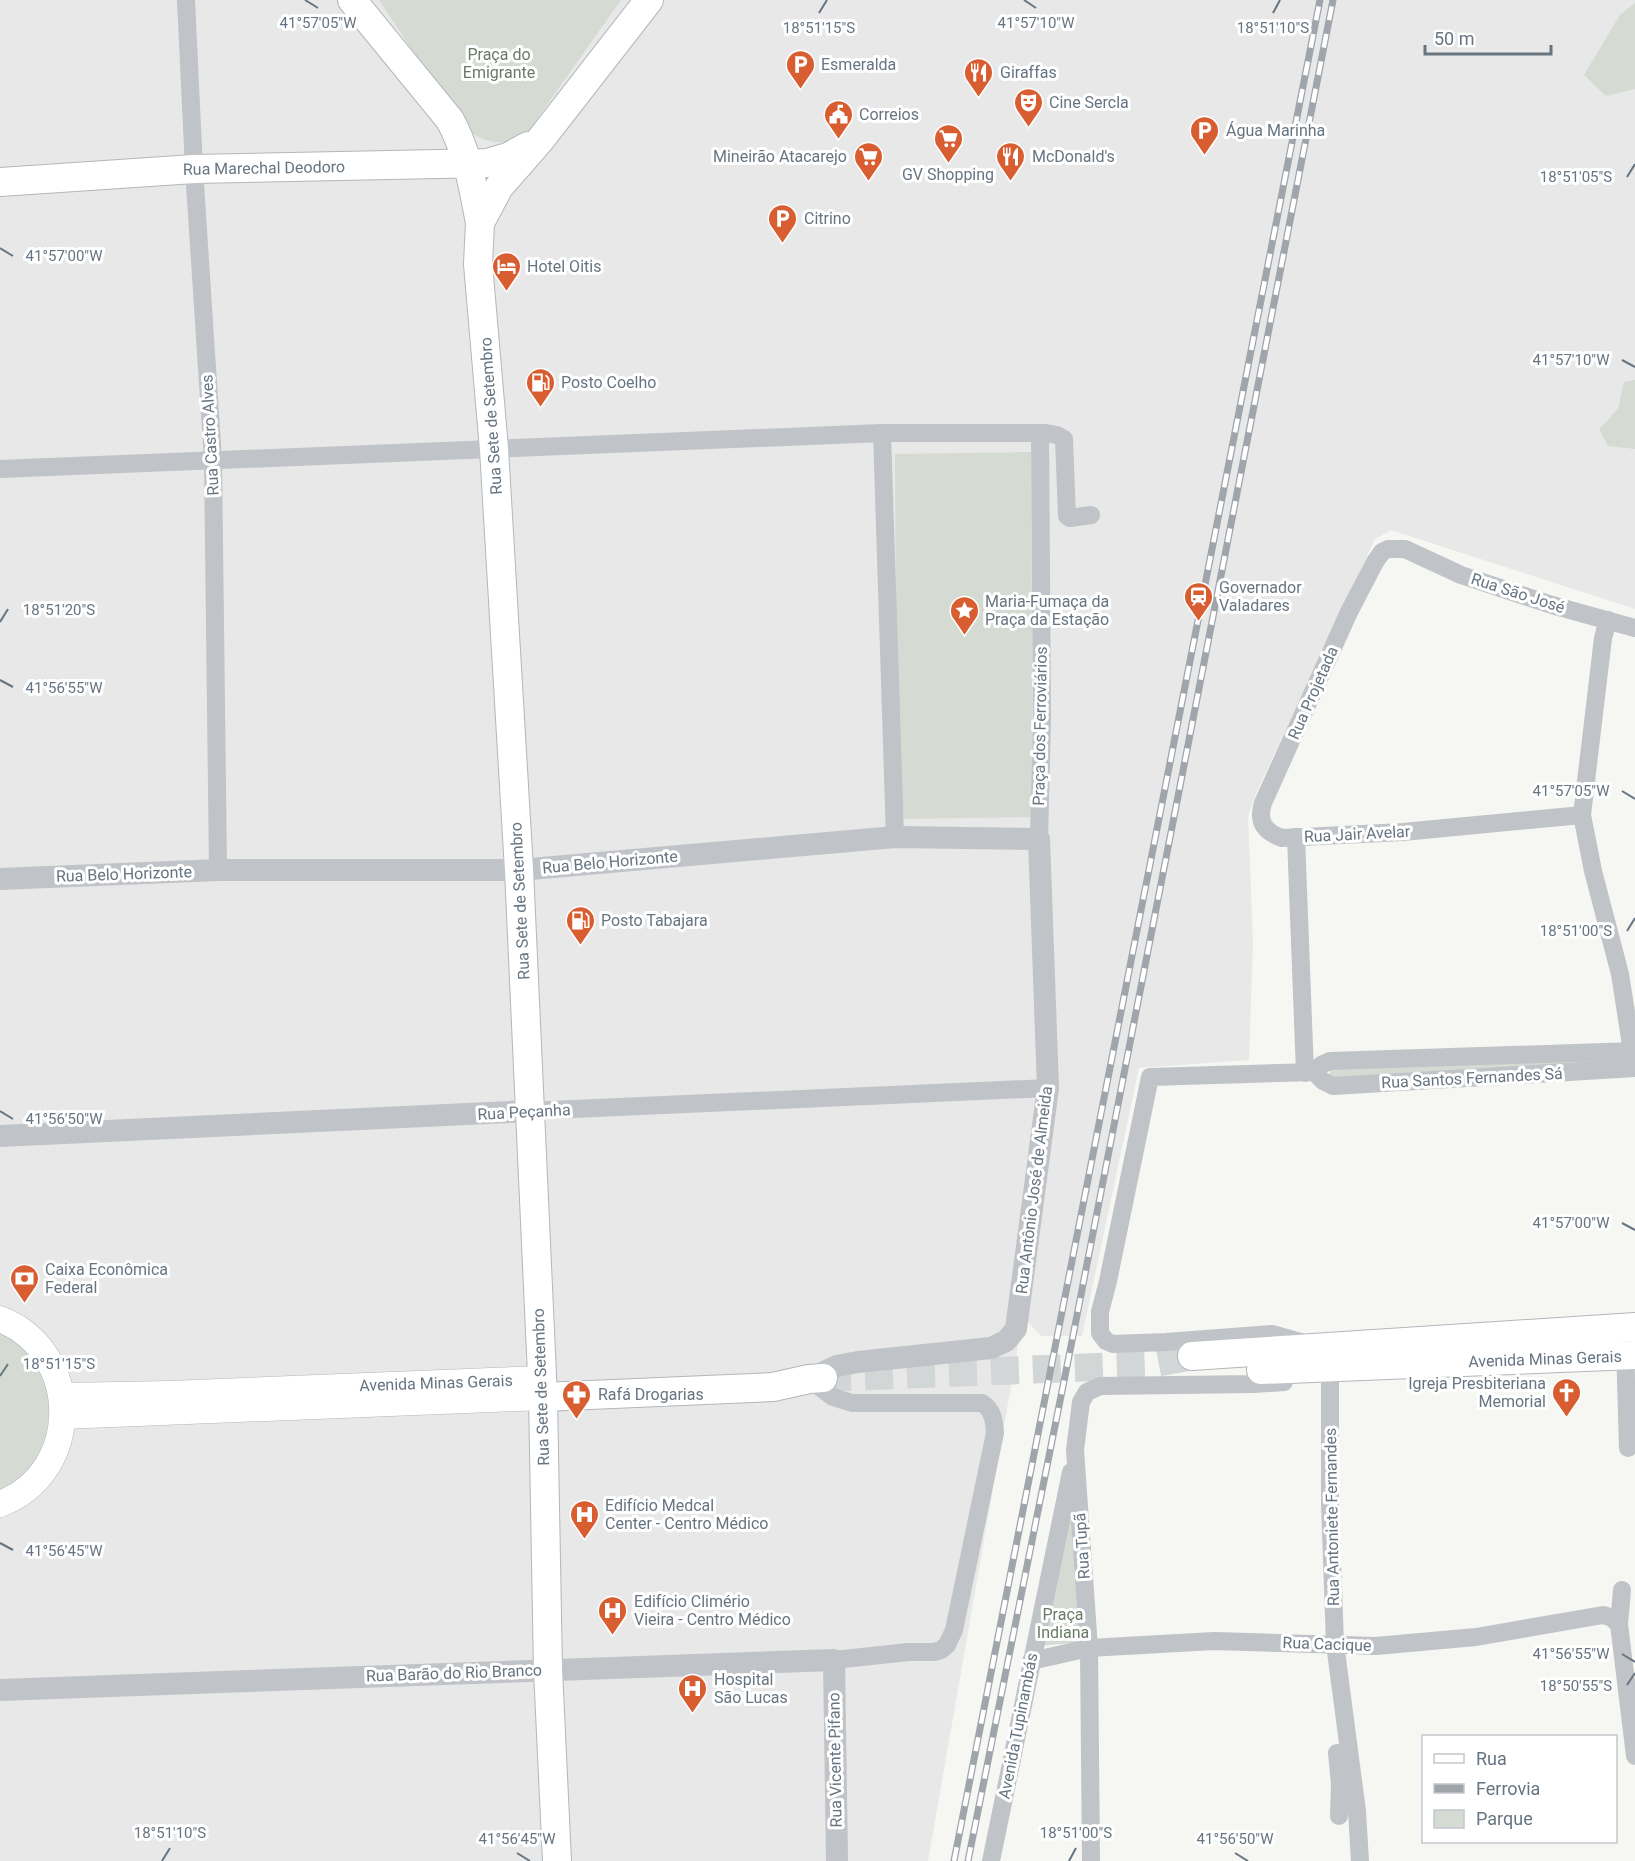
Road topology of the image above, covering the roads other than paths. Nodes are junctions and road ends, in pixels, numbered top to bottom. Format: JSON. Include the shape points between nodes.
{"nodes":[{"id":1,"x":186,"y":0,"type":"edge"},
{"id":2,"x":352,"y":0,"type":"edge"},
{"id":3,"x":649,"y":0,"type":"edge"},
{"id":4,"x":541,"y":139,"type":"junction"},
{"id":5,"x":469,"y":164,"type":"junction"},
{"id":6,"x":194,"y":169,"type":"junction"},
{"id":7,"x":0,"y":182,"type":"edge"},
{"id":8,"x":480,"y":223,"type":"junction"},
{"id":9,"x":1040,"y":433,"type":"junction"},
{"id":10,"x":882,"y":434,"type":"junction"},
{"id":11,"x":494,"y":449,"type":"junction"},
{"id":12,"x":213,"y":460,"type":"junction"},
{"id":13,"x":0,"y":469,"type":"edge"},
{"id":14,"x":1091,"y":515,"type":"dead end"},
{"id":15,"x":1405,"y":549,"type":"joint"},
{"id":16,"x":1608,"y":620,"type":"junction"},
{"id":17,"x":1635,"y":628,"type":"edge"},
{"id":18,"x":1582,"y":815,"type":"junction"},
{"id":19,"x":895,"y":837,"type":"junction"},
{"id":20,"x":1296,"y":837,"type":"junction"},
{"id":21,"x":1039,"y":839,"type":"junction"},
{"id":22,"x":218,"y":870,"type":"junction"},
{"id":23,"x":519,"y":870,"type":"junction"},
{"id":24,"x":0,"y":879,"type":"edge"},
{"id":25,"x":1634,"y":1057,"type":"edge"},
{"id":26,"x":1309,"y":1073,"type":"junction"},
{"id":27,"x":1048,"y":1088,"type":"junction"},
{"id":28,"x":528,"y":1112,"type":"junction"},
{"id":29,"x":0,"y":1136,"type":"edge"},
{"id":30,"x":0,"y":1318,"type":"edge"},
{"id":31,"x":1106,"y":1341,"type":"joint"},
{"id":32,"x":1630,"y":1342,"type":"edge"},
{"id":33,"x":991,"y":1348,"type":"joint"},
{"id":34,"x":1319,"y":1362,"type":"junction"},
{"id":35,"x":1192,"y":1364,"type":"tunnel mouth"},
{"id":36,"x":816,"y":1378,"type":"junction"},
{"id":37,"x":1100,"y":1386,"type":"joint"},
{"id":38,"x":543,"y":1388,"type":"junction"},
{"id":39,"x":63,"y":1406,"type":"junction"},
{"id":40,"x":1628,"y":1448,"type":"dead end"},
{"id":41,"x":1075,"y":1450,"type":"junction"},
{"id":42,"x":0,"y":1504,"type":"edge"},
{"id":43,"x":1622,"y":1590,"type":"dead end"},
{"id":44,"x":1619,"y":1624,"type":"junction"},
{"id":45,"x":1335,"y":1644,"type":"junction"},
{"id":46,"x":1089,"y":1648,"type":"junction"},
{"id":47,"x":834,"y":1660,"type":"junction"},
{"id":48,"x":1031,"y":1661,"type":"junction"},
{"id":49,"x":1338,"y":1665,"type":"junction"},
{"id":50,"x":548,"y":1670,"type":"junction"},
{"id":51,"x":0,"y":1690,"type":"edge"},
{"id":52,"x":1635,"y":1756,"type":"edge"},
{"id":53,"x":1339,"y":1816,"type":"dead end"},
{"id":54,"x":557,"y":1861,"type":"edge"},
{"id":55,"x":837,"y":1861,"type":"edge"},
{"id":56,"x":991,"y":1861,"type":"edge"},
{"id":57,"x":1091,"y":1861,"type":"edge"},
{"id":58,"x":1360,"y":1861,"type":"edge"}],
"edges":[{"from":1,"to":6,"type":"street","name":"Rua Castro Alves"},
{"from":2,"to":5,"type":"main road","via":[[450,120]]},
{"from":3,"to":4,"type":"main road","name":"Rua Sete de Setembro"},
{"from":4,"to":5,"type":"main road","name":"Rua Marechal Deodoro","via":[[508,157]]},
{"from":4,"to":8,"type":"main road","name":"Rua Sete de Setembro","via":[[505,179]]},
{"from":5,"to":6,"type":"main road","name":"Rua Marechal Deodoro"},
{"from":5,"to":8,"type":"main road"},
{"from":6,"to":7,"type":"main road","name":"Rua Marechal Deodoro"},
{"from":6,"to":12,"type":"street","name":"Rua Castro Alves"},
{"from":8,"to":11,"type":"main road","name":"Rua Sete de Setembro","via":[[478,264]]},
{"from":9,"to":10,"type":"street"},
{"from":9,"to":14,"type":"street","via":[[1064,439],[1066,516]]},
{"from":9,"to":21,"type":"street","name":"Praça dos Ferroviários"},
{"from":10,"to":11,"type":"street"},
{"from":10,"to":19,"type":"street"},
{"from":11,"to":12,"type":"street"},
{"from":11,"to":23,"type":"main road","name":"Rua Sete de Setembro"},
{"from":12,"to":13,"type":"street"},
{"from":12,"to":22,"type":"street","name":"Rua Castro Alves"},
{"from":15,"to":16,"type":"street","name":"Rua São José","via":[[1461,575]]},
{"from":15,"to":20,"type":"street","name":"Rua Projetada","via":[[1388,549],[1375,562],[1263,804],[1261,822],[1268,831],[1282,838]]},
{"from":16,"to":17,"type":"street","name":"Rua São José"},
{"from":16,"to":18,"type":"street"},
{"from":18,"to":20,"type":"street","name":"Rua Jair Avelar","via":[[1403,832]]},
{"from":18,"to":25,"type":"street","via":[[1620,974]]},
{"from":19,"to":21,"type":"street","name":"Rua Belo Horizonte"},
{"from":19,"to":23,"type":"street","name":"Rua Belo Horizonte"},
{"from":20,"to":26,"type":"street","name":"Rua Jair Avelar"},
{"from":21,"to":27,"type":"street","name":"Rua Antônio José de Almeida"},
{"from":22,"to":23,"type":"street","name":"Rua Belo Horizonte"},
{"from":22,"to":24,"type":"street","name":"Rua Belo Horizonte"},
{"from":23,"to":28,"type":"main road","name":"Rua Sete de Setembro"},
{"from":25,"to":26,"type":"street","name":"Rua Santos Fernandes Sá","via":[[1330,1061]]},
{"from":25,"to":26,"type":"street","name":"Rua Santos Fernandes Sá","via":[[1333,1086]]},
{"from":26,"to":31,"type":"street","name":"Rua Santos Fernandes Sá","via":[[1150,1077],[1100,1312],[1100,1333]]},
{"from":27,"to":28,"type":"street","name":"Rua Peçanha"},
{"from":27,"to":33,"type":"street","name":"Rua Antônio José de Almeida","via":[[1016,1329],[1006,1341]]},
{"from":28,"to":29,"type":"street","name":"Rua Peçanha"},
{"from":28,"to":38,"type":"main road","name":"Rua Sete de Setembro"},
{"from":30,"to":39,"type":"main road","via":[[35,1341],[51,1363]]},
{"from":31,"to":34,"type":"street","name":"Avenida Minas Gerais","via":[[1119,1344],[1272,1334],[1294,1339]]},
{"from":32,"to":34,"type":"main road","name":"Avenida Minas Gerais"},
{"from":32,"to":40,"type":"street"},
{"from":33,"to":36,"type":"street","name":"Avenida Minas Gerais","via":[[858,1362],[837,1366]]},
{"from":34,"to":35,"type":"main road","name":"Avenida Minas Gerais"},
{"from":34,"to":37,"type":"street","name":"Avenida Minas Gerais","via":[[1293,1380],[1279,1383]]},
{"from":34,"to":45,"type":"street","name":"Rua Antoniete Fernandes"},
{"from":36,"to":38,"type":"main road","name":"Avenida Minas Gerais","via":[[773,1387]]},
{"from":36,"to":47,"type":"street","name":"Rua Barão do Rio Branco","via":[[833,1397],[852,1403],[982,1403],[990,1409],[995,1433],[954,1630],[947,1645],[928,1653]]},
{"from":37,"to":41,"type":"street","name":"Rua Tupã","via":[[1087,1392],[1081,1402]]},
{"from":38,"to":39,"type":"main road","name":"Avenida Minas Gerais"},
{"from":38,"to":50,"type":"main road","name":"Rua Sete de Setembro"},
{"from":39,"to":42,"type":"main road","via":[[56,1449],[39,1477],[13,1499]]},
{"from":41,"to":46,"type":"street","name":"Rua Tupã"},
{"from":41,"to":48,"type":"street","name":"Avenida Tupinambás"},
{"from":43,"to":44,"type":"street"},
{"from":44,"to":45,"type":"street","name":"Rua Cacique","via":[[1603,1616],[1476,1637],[1376,1646]]},
{"from":44,"to":52,"type":"street"},
{"from":45,"to":46,"type":"street","name":"Rua Cacique","via":[[1214,1641]]},
{"from":45,"to":49,"type":"street","name":"Rua Antoniete Fernandes"},
{"from":46,"to":48,"type":"street","name":"Rua Cacique"},
{"from":46,"to":57,"type":"street","name":"Rua Tupã"},
{"from":47,"to":50,"type":"street","name":"Rua Barão do Rio Branco"},
{"from":47,"to":55,"type":"street","name":"Rua Vicente Pifano"},
{"from":48,"to":56,"type":"street","name":"Avenida Tupinambás"},
{"from":49,"to":53,"type":"street","name":"Rua Antoniete Fernandes","via":[[1332,1687]]},
{"from":49,"to":58,"type":"street","name":"Rua Antoniete Fernandes"},
{"from":50,"to":51,"type":"street","name":"Rua Barão do Rio Branco"},
{"from":50,"to":54,"type":"main road","name":"Rua Sete de Setembro"}]}
